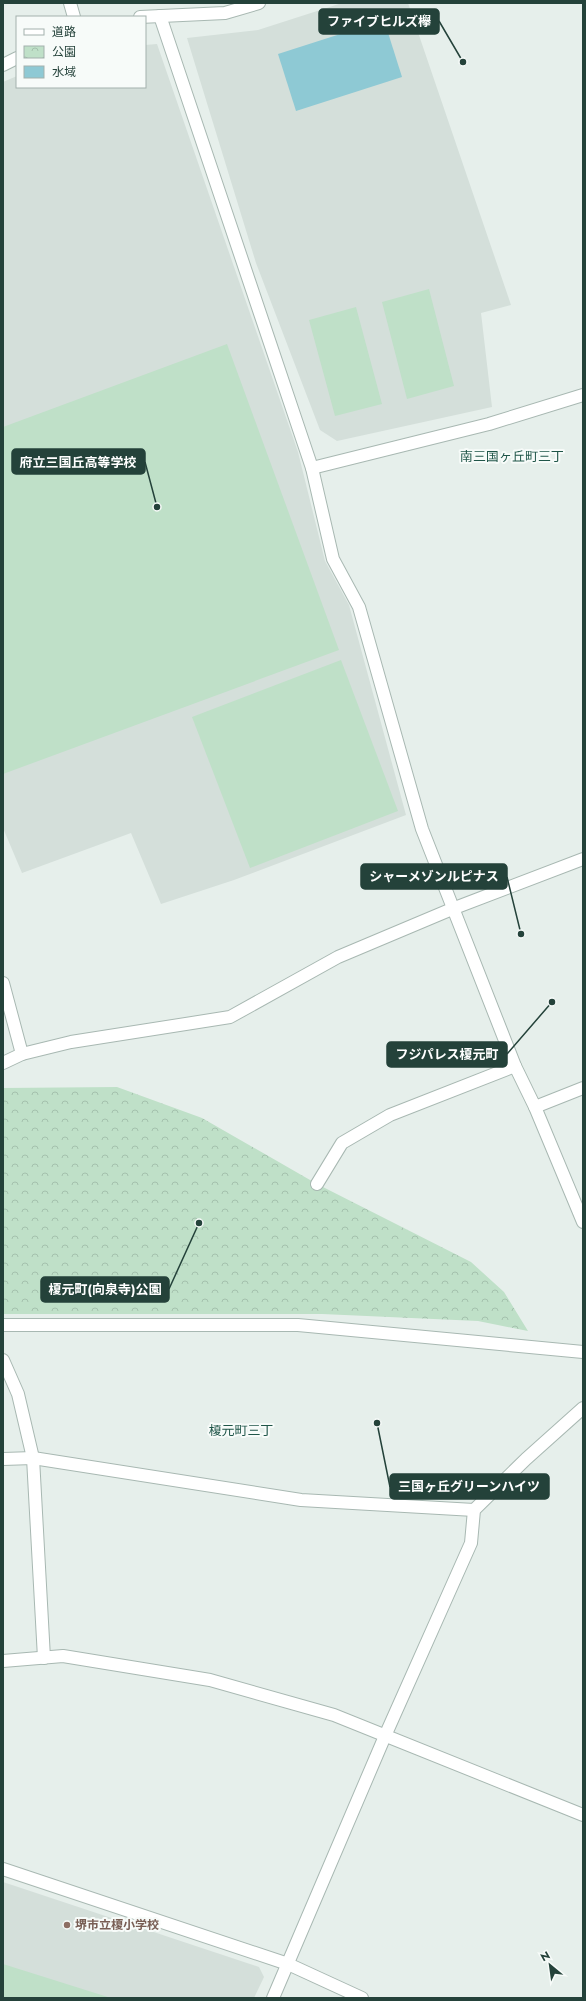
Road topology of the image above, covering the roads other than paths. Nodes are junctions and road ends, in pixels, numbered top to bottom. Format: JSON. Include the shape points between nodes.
{"nodes":[{"id":1,"x":70,"y":3,"type":"edge"},
{"id":2,"x":259,"y":3,"type":"edge"},
{"id":3,"x":74,"y":16,"type":"edge"},
{"id":4,"x":160,"y":16,"type":"junction"},
{"id":5,"x":146,"y":17,"type":"edge"},
{"id":6,"x":16,"y":58,"type":"edge"},
{"id":7,"x":3,"y":65,"type":"edge"},
{"id":8,"x":583,"y":395,"type":"edge"},
{"id":9,"x":312,"y":468,"type":"junction"},
{"id":10,"x":583,"y":859,"type":"edge"},
{"id":11,"x":452,"y":909,"type":"junction"},
{"id":12,"x":3,"y":983,"type":"edge"},
{"id":13,"x":22,"y":1054,"type":"junction"},
{"id":14,"x":3,"y":1063,"type":"edge"},
{"id":15,"x":515,"y":1066,"type":"junction"},
{"id":16,"x":583,"y":1088,"type":"edge"},
{"id":17,"x":535,"y":1107,"type":"junction"},
{"id":18,"x":317,"y":1184,"type":"dead end"},
{"id":19,"x":583,"y":1222,"type":"edge"},
{"id":20,"x":3,"y":1325,"type":"edge"},
{"id":21,"x":583,"y":1352,"type":"edge"},
{"id":22,"x":3,"y":1360,"type":"edge"},
{"id":23,"x":583,"y":1408,"type":"edge"},
{"id":24,"x":33,"y":1458,"type":"junction"},
{"id":25,"x":3,"y":1459,"type":"edge"},
{"id":26,"x":474,"y":1510,"type":"junction"},
{"id":27,"x":44,"y":1658,"type":"junction"},
{"id":28,"x":3,"y":1661,"type":"edge"},
{"id":29,"x":385,"y":1736,"type":"junction"},
{"id":30,"x":583,"y":1815,"type":"edge"},
{"id":31,"x":3,"y":1868,"type":"edge"},
{"id":32,"x":288,"y":1964,"type":"junction"},
{"id":33,"x":273,"y":1998,"type":"edge"},
{"id":34,"x":362,"y":1998,"type":"edge"}],
"edges":[{"from":1,"to":3,"type":"street"},
{"from":2,"to":4,"type":"street","via":[[225,13]]},
{"from":4,"to":5,"type":"street"},
{"from":4,"to":9,"type":"street"},
{"from":6,"to":7,"type":"street"},
{"from":8,"to":9,"type":"street","via":[[489,424]]},
{"from":9,"to":11,"type":"street","via":[[333,559],[358,607],[422,829]]},
{"from":10,"to":11,"type":"street"},
{"from":11,"to":13,"type":"street","via":[[338,958],[230,1017],[71,1042]]},
{"from":11,"to":15,"type":"street"},
{"from":12,"to":13,"type":"street"},
{"from":13,"to":14,"type":"street"},
{"from":15,"to":17,"type":"street"},
{"from":15,"to":18,"type":"street","via":[[390,1115],[342,1143]]},
{"from":16,"to":17,"type":"street"},
{"from":17,"to":19,"type":"street"},
{"from":20,"to":21,"type":"street","via":[[298,1325]]},
{"from":22,"to":24,"type":"street","via":[[18,1394]]},
{"from":23,"to":26,"type":"street"},
{"from":24,"to":25,"type":"street"},
{"from":24,"to":26,"type":"street","via":[[301,1500]]},
{"from":24,"to":27,"type":"street"},
{"from":26,"to":29,"type":"street","via":[[471,1543]]},
{"from":27,"to":28,"type":"street"},
{"from":27,"to":29,"type":"street","via":[[63,1656],[210,1680],[334,1715]]},
{"from":29,"to":30,"type":"street"},
{"from":29,"to":32,"type":"street"},
{"from":31,"to":32,"type":"street"},
{"from":32,"to":33,"type":"street"},
{"from":32,"to":34,"type":"street"}]}
